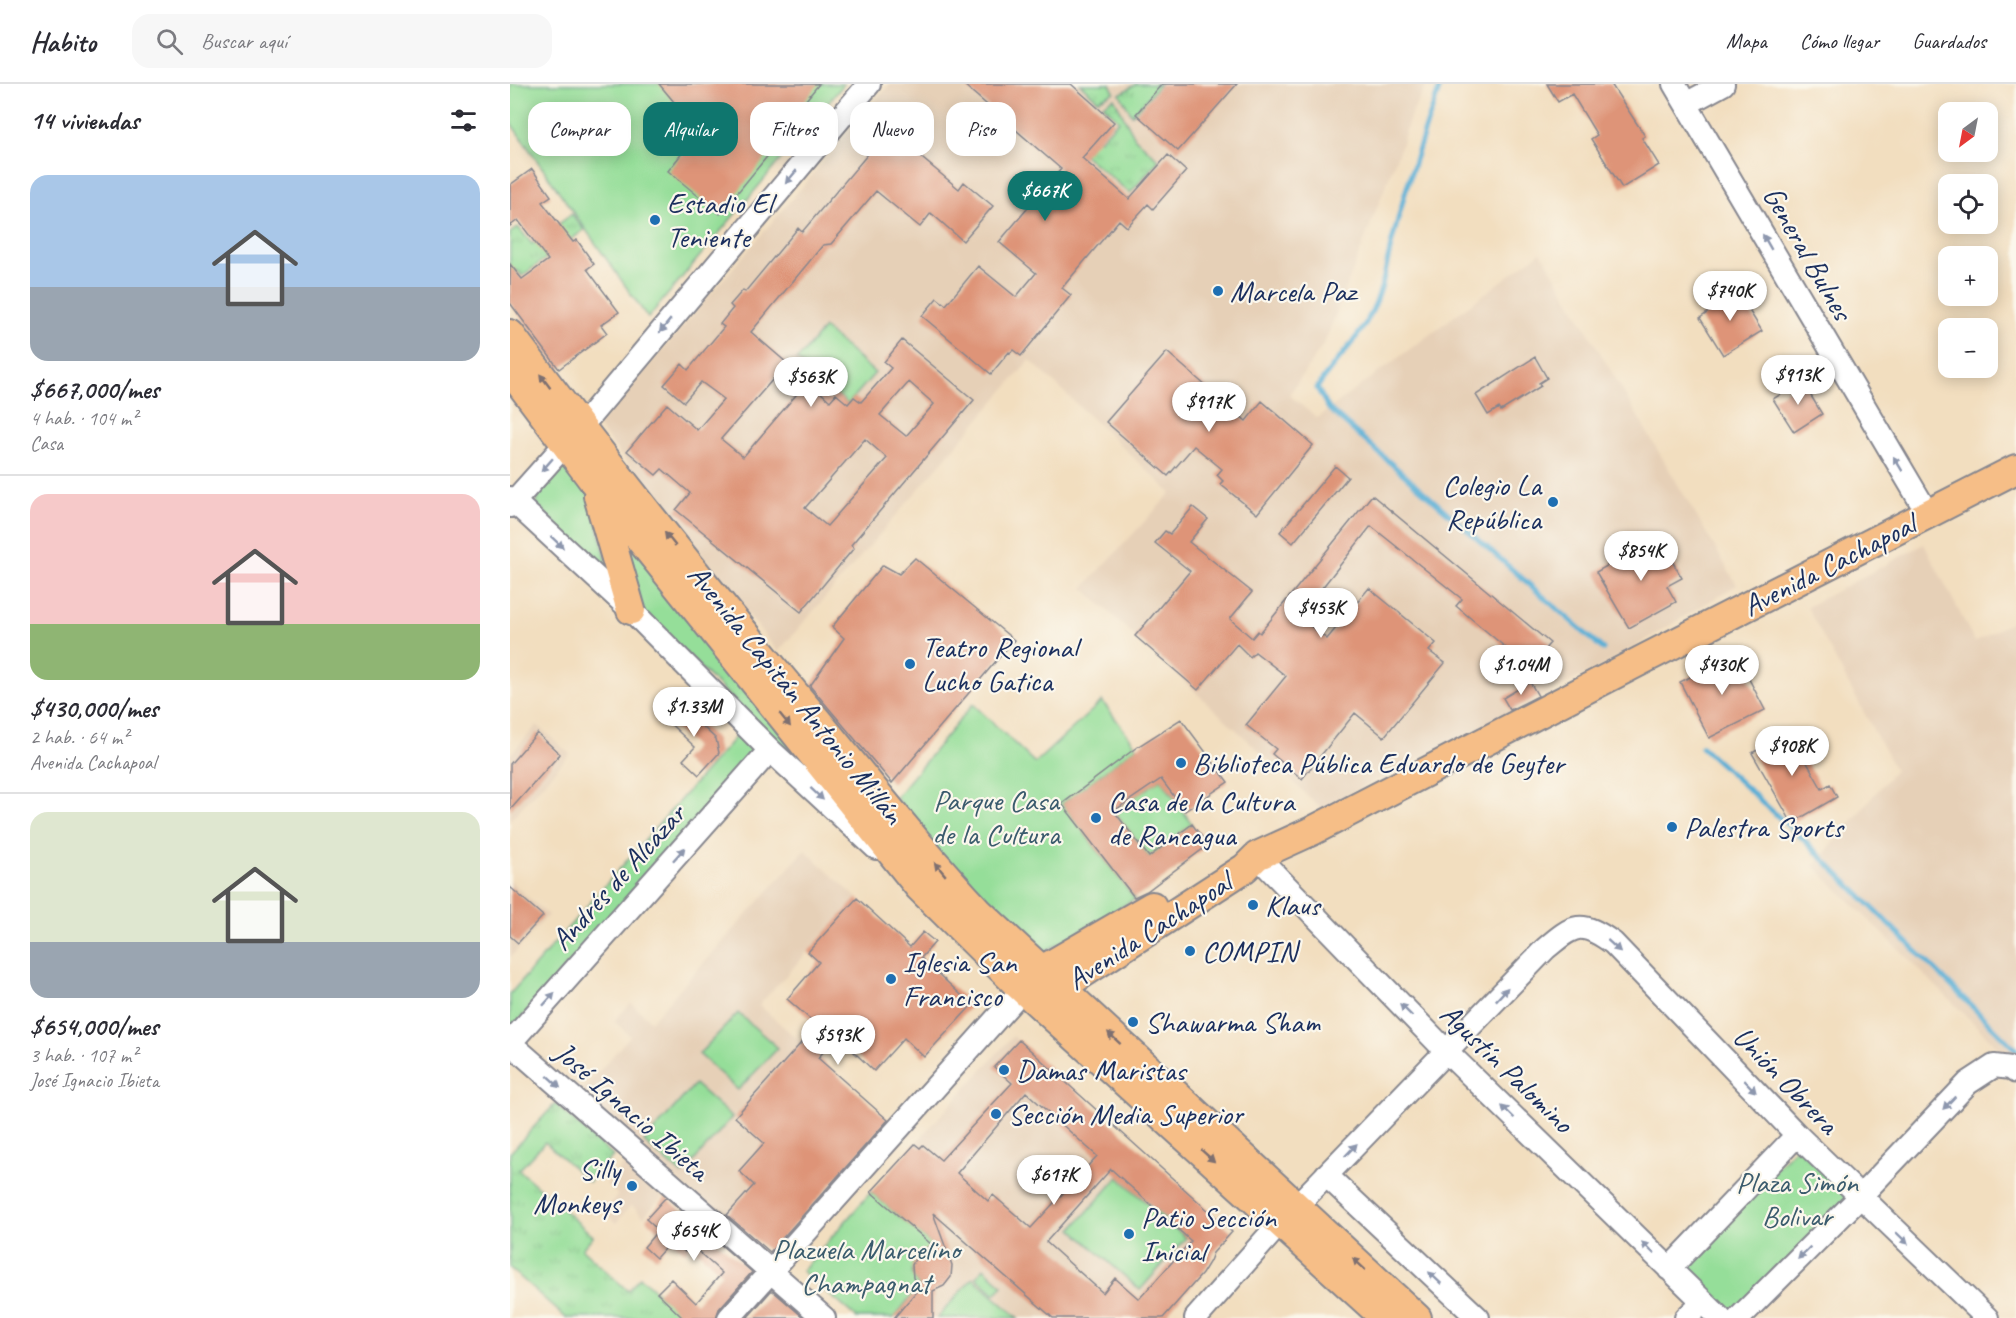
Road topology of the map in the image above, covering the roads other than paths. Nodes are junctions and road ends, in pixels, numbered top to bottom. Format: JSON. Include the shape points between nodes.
{"nodes":[{"id":1,"x":869,"y":84,"type":"edge"},
{"id":2,"x":1674,"y":84,"type":"edge"},
{"id":3,"x":1723,"y":84,"type":"edge"},
{"id":4,"x":1686,"y":104,"type":"junction"},
{"id":5,"x":510,"y":334,"type":"edge"},
{"id":6,"x":510,"y":370,"type":"edge"},
{"id":7,"x":573,"y":436,"type":"junction"},
{"id":8,"x":2016,"y":469,"type":"edge"},
{"id":9,"x":594,"y":482,"type":"junction"},
{"id":10,"x":511,"y":502,"type":"edge"},
{"id":11,"x":1928,"y":514,"type":"junction"},
{"id":12,"x":631,"y":610,"type":"junction"},
{"id":13,"x":770,"y":750,"type":"junction"},
{"id":14,"x":1257,"y":856,"type":"junction"},
{"id":15,"x":919,"y":887,"type":"junction"},
{"id":16,"x":1036,"y":987,"type":"junction"},
{"id":17,"x":510,"y":1043,"type":"edge"},
{"id":18,"x":1447,"y":1052,"type":"junction"},
{"id":19,"x":2005,"y":1069,"type":"edge"},
{"id":20,"x":1797,"y":1135,"type":"junction"},
{"id":21,"x":1326,"y":1175,"type":"junction"},
{"id":22,"x":1860,"y":1197,"type":"junction"},
{"id":23,"x":1288,"y":1214,"type":"junction"},
{"id":24,"x":1670,"y":1269,"type":"junction"},
{"id":25,"x":771,"y":1271,"type":"junction"},
{"id":26,"x":1703,"y":1302,"type":"junction"},
{"id":27,"x":729,"y":1318,"type":"edge"},
{"id":28,"x":824,"y":1318,"type":"edge"},
{"id":29,"x":1196,"y":1318,"type":"edge"},
{"id":30,"x":1385,"y":1318,"type":"edge"},
{"id":31,"x":1417,"y":1318,"type":"edge"},
{"id":32,"x":1478,"y":1318,"type":"edge"},
{"id":33,"x":1686,"y":1318,"type":"edge"},
{"id":34,"x":1720,"y":1318,"type":"edge"},
{"id":35,"x":1739,"y":1318,"type":"edge"},
{"id":36,"x":1986,"y":1318,"type":"edge"}],
"edges":[{"from":1,"to":7,"type":"street","one_way":true},
{"from":2,"to":4,"type":"street","name":"General Bulnes"},
{"from":3,"to":4,"type":"street"},
{"from":11,"to":4,"type":"street","name":"General Bulnes","one_way":true},
{"from":7,"to":5,"type":"main road","one_way":true},
{"from":6,"to":7,"type":"main road"},
{"from":7,"to":9,"type":"main road","name":"Avenida Capitán Antonio Millán"},
{"from":7,"to":10,"type":"street","one_way":true},
{"from":16,"to":7,"type":"main road","name":"Avenida Capitán Antonio Millán","one_way":true,"via":[[979,912]]},
{"from":8,"to":11,"type":"main road","name":"Avenida Cachapoal"},
{"from":9,"to":12,"type":"main road"},
{"from":9,"to":15,"type":"main road","name":"Avenida Capitán Antonio Millán","one_way":true},
{"from":10,"to":12,"type":"street","name":"Avenida Capitán Antonio Millán","one_way":true},
{"from":11,"to":14,"type":"main road","name":"Avenida Cachapoal"},
{"from":12,"to":13,"type":"street","name":"Avenida Capitán Antonio Millán"},
{"from":13,"to":15,"type":"street","name":"Avenida Capitán Antonio Millán","one_way":true},
{"from":17,"to":13,"type":"street","name":"Andrés de Alcázar","one_way":true},
{"from":14,"to":16,"type":"main road","name":"Avenida Cachapoal","via":[[1240,855]]},
{"from":18,"to":14,"type":"street","name":"Agustín Palomino","one_way":true},
{"from":15,"to":16,"type":"main road","name":"Avenida Capitán Antonio Millán"},
{"from":16,"to":23,"type":"main road","name":"Avenida Capitán Antonio Millán"},
{"from":16,"to":25,"type":"street"},
{"from":17,"to":25,"type":"street","name":"José Ignacio Ibieta","one_way":true},
{"from":18,"to":20,"type":"street","name":"Unión Obrera","one_way":true,"via":[[1563,933],[1588,928],[1613,943]]},
{"from":21,"to":18,"type":"street","one_way":true},
{"from":24,"to":18,"type":"street","name":"Agustín Palomino","one_way":true},
{"from":19,"to":22,"type":"street","one_way":true,"via":[[1968,1083]]},
{"from":20,"to":22,"type":"street","name":"Unión Obrera"},
{"from":20,"to":24,"type":"street"},
{"from":21,"to":23,"type":"street"},
{"from":32,"to":21,"type":"street","one_way":true},
{"from":22,"to":35,"type":"street","one_way":true},
{"from":22,"to":36,"type":"street","name":"Unión Obrera","one_way":true},
{"from":23,"to":29,"type":"street"},
{"from":23,"to":30,"type":"main road","name":"Avenida Capitán Antonio Millán"},
{"from":31,"to":23,"type":"main road","name":"Avenida Capitán Antonio Millán","one_way":true},
{"from":24,"to":26,"type":"street","name":"Agustín Palomino"},
{"from":25,"to":27,"type":"street"},
{"from":25,"to":28,"type":"street","name":"José Ignacio Ibieta"},
{"from":26,"to":33,"type":"street"},
{"from":26,"to":34,"type":"street","name":"Agustín Palomino"}]}
